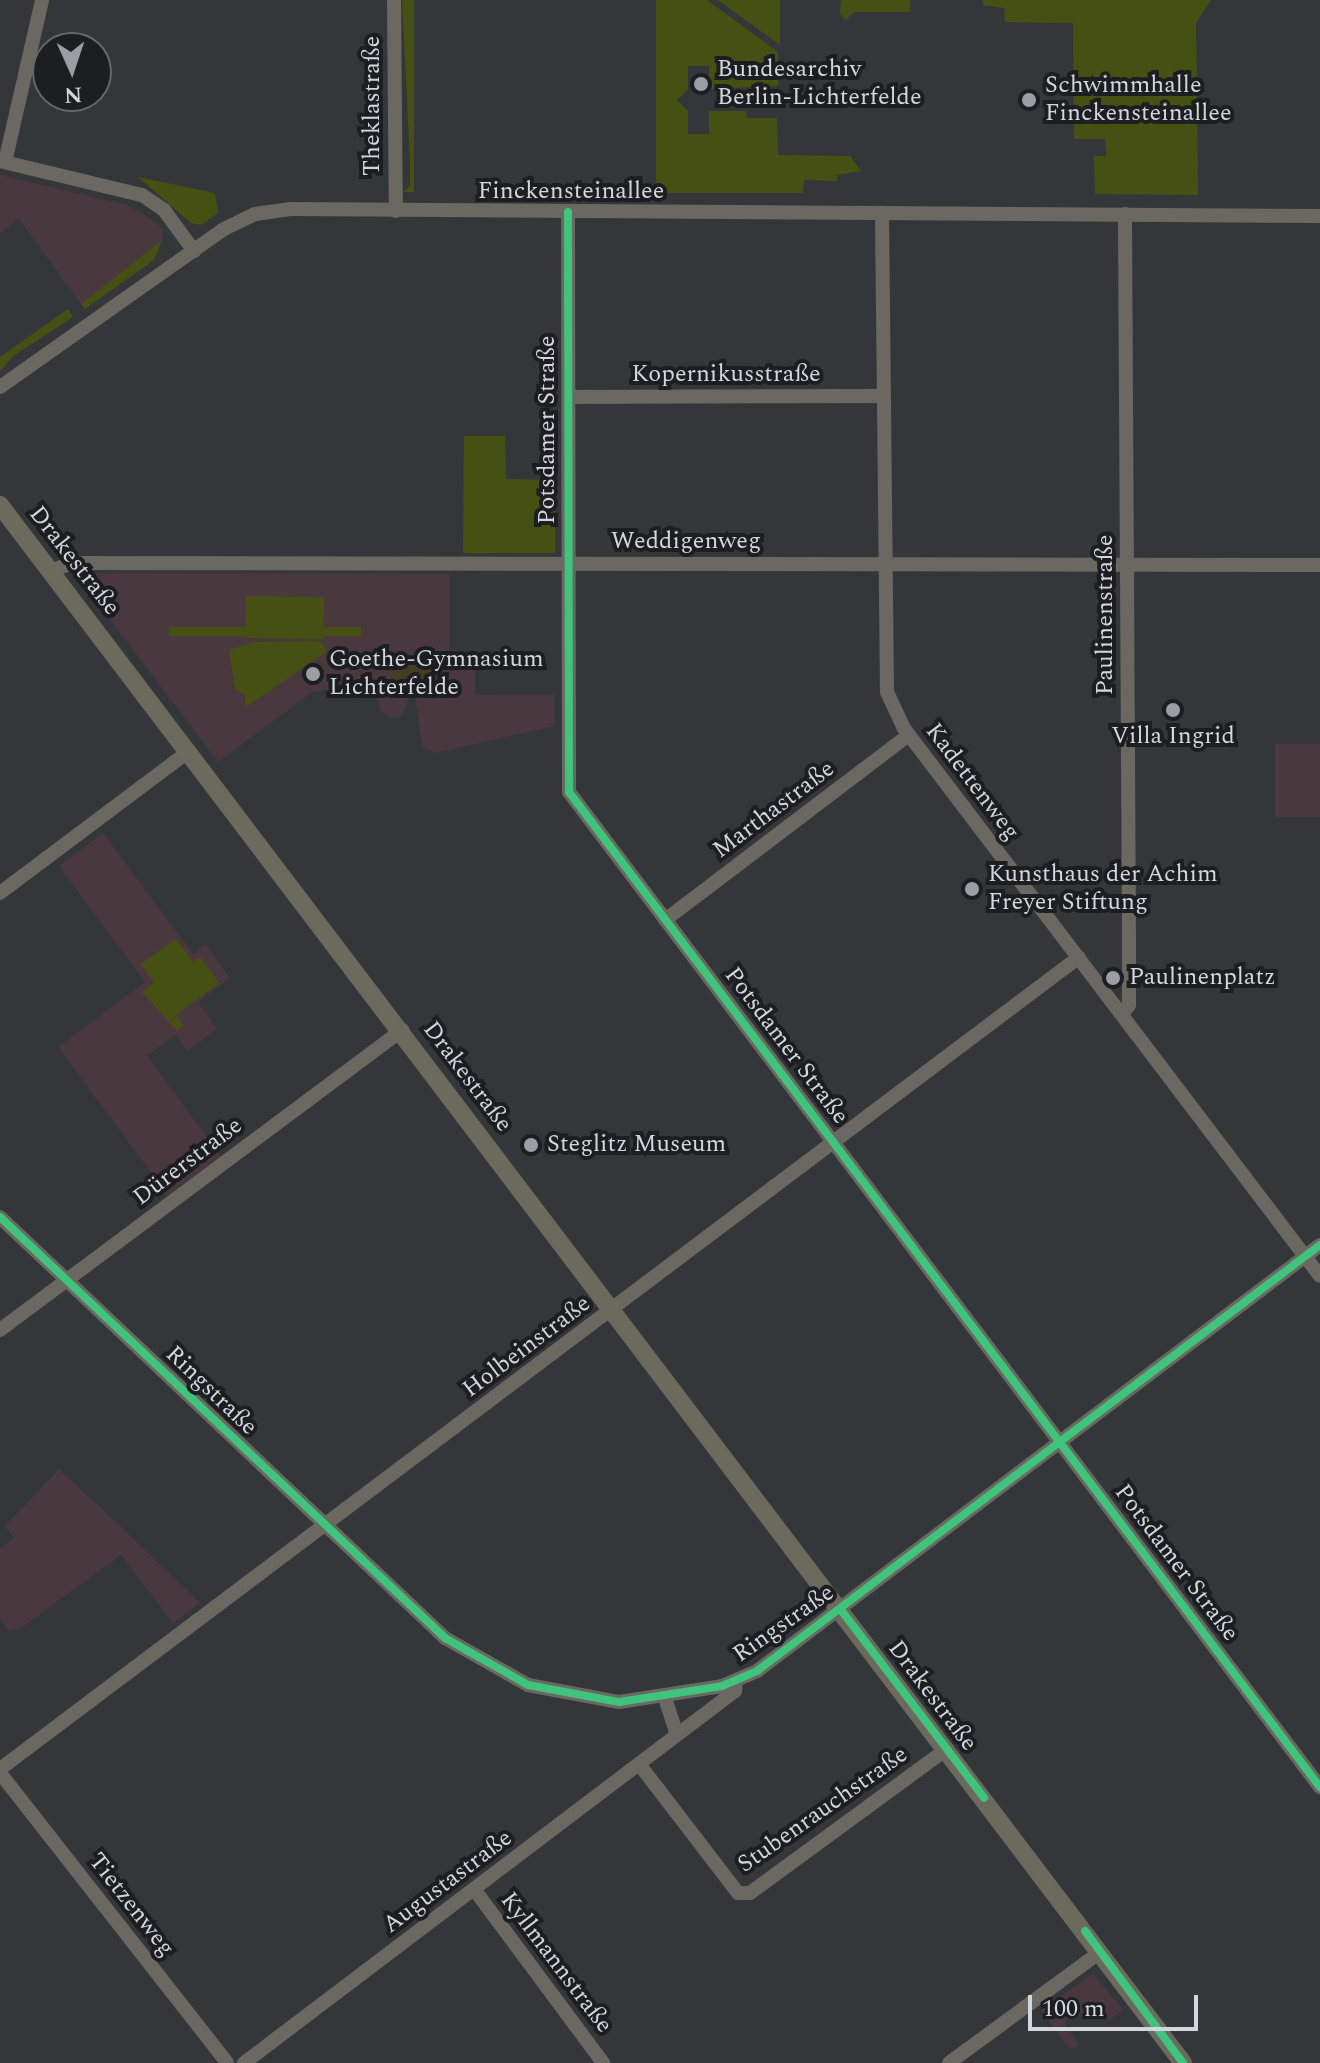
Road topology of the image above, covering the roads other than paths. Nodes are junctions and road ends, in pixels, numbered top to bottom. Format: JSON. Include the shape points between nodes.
{"nodes":[{"id":1,"x":42,"y":0,"type":"edge"},
{"id":2,"x":394,"y":0,"type":"edge"},
{"id":3,"x":3,"y":161,"type":"edge"},
{"id":4,"x":396,"y":211,"type":"junction"},
{"id":5,"x":568,"y":212,"type":"junction"},
{"id":6,"x":882,"y":213,"type":"junction"},
{"id":7,"x":1125,"y":214,"type":"junction"},
{"id":8,"x":1320,"y":216,"type":"edge"},
{"id":9,"x":194,"y":251,"type":"junction"},
{"id":10,"x":0,"y":387,"type":"edge"},
{"id":11,"x":883,"y":396,"type":"junction"},
{"id":12,"x":569,"y":397,"type":"junction"},
{"id":13,"x":0,"y":505,"type":"edge"},
{"id":14,"x":568,"y":564,"type":"junction"},
{"id":15,"x":883,"y":564,"type":"junction"},
{"id":16,"x":1127,"y":565,"type":"junction"},
{"id":17,"x":1320,"y":565,"type":"edge"},
{"id":18,"x":53,"y":570,"type":"junction"},
{"id":19,"x":909,"y":735,"type":"junction"},
{"id":20,"x":189,"y":751,"type":"junction"},
{"id":21,"x":0,"y":893,"type":"edge"},
{"id":22,"x":665,"y":920,"type":"junction"},
{"id":23,"x":1079,"y":957,"type":"junction"},
{"id":24,"x":1122,"y":1014,"type":"junction"},
{"id":25,"x":402,"y":1030,"type":"junction"},
{"id":26,"x":834,"y":1143,"type":"junction"},
{"id":27,"x":0,"y":1217,"type":"edge"},
{"id":28,"x":1320,"y":1245,"type":"edge"},
{"id":29,"x":1305,"y":1256,"type":"junction"},
{"id":30,"x":1320,"y":1276,"type":"edge"},
{"id":31,"x":66,"y":1281,"type":"junction"},
{"id":32,"x":614,"y":1310,"type":"junction"},
{"id":33,"x":0,"y":1330,"type":"edge"},
{"id":34,"x":1059,"y":1442,"type":"junction"},
{"id":35,"x":324,"y":1527,"type":"junction"},
{"id":36,"x":841,"y":1610,"type":"junction"},
{"id":37,"x":736,"y":1681,"type":"junction"},
{"id":38,"x":665,"y":1698,"type":"junction"},
{"id":39,"x":677,"y":1734,"type":"junction"},
{"id":40,"x":947,"y":1749,"type":"junction"},
{"id":41,"x":639,"y":1764,"type":"junction"},
{"id":42,"x":0,"y":1771,"type":"edge"},
{"id":43,"x":1320,"y":1787,"type":"edge"},
{"id":44,"x":474,"y":1889,"type":"junction"},
{"id":45,"x":1100,"y":1952,"type":"junction"},
{"id":46,"x":227,"y":2063,"type":"edge"},
{"id":47,"x":244,"y":2063,"type":"edge"},
{"id":48,"x":603,"y":2063,"type":"edge"},
{"id":49,"x":949,"y":2063,"type":"edge"},
{"id":50,"x":1183,"y":2063,"type":"edge"}],
"edges":[{"from":1,"to":3,"type":"street"},
{"from":2,"to":4,"type":"street","name":"Theklastraße"},
{"from":3,"to":9,"type":"street","via":[[142,195],[164,210]]},
{"from":4,"to":5,"type":"street","name":"Finckensteinallee"},
{"from":4,"to":9,"type":"street","name":"Finckensteinallee","via":[[291,209],[255,214]]},
{"from":5,"to":6,"type":"street","name":"Finckensteinallee"},
{"from":5,"to":12,"type":"street","name":"Potsdamer Straße"},
{"from":6,"to":7,"type":"street","name":"Finckensteinallee"},
{"from":6,"to":11,"type":"street","name":"Kadettenweg"},
{"from":7,"to":8,"type":"street","name":"Finckensteinallee"},
{"from":7,"to":16,"type":"street","name":"Paulinenstraße"},
{"from":9,"to":10,"type":"street","name":"Finckensteinallee"},
{"from":11,"to":12,"type":"street","name":"Kopernikusstraße"},
{"from":11,"to":15,"type":"street","name":"Kadettenweg"},
{"from":12,"to":14,"type":"street","name":"Potsdamer Straße"},
{"from":13,"to":18,"type":"main road","name":"Drakestraße"},
{"from":14,"to":15,"type":"street","name":"Weddigenweg"},
{"from":14,"to":18,"type":"street","name":"Weddigenweg","via":[[72,563]]},
{"from":14,"to":22,"type":"street","name":"Potsdamer Straße","via":[[568,788]]},
{"from":15,"to":16,"type":"street","name":"Weddigenweg"},
{"from":15,"to":19,"type":"street","name":"Kadettenweg","via":[[884,677]]},
{"from":16,"to":17,"type":"street","name":"Weddigenweg"},
{"from":16,"to":24,"type":"street","name":"Paulinenstraße","via":[[1129,1005]]},
{"from":18,"to":20,"type":"main road","name":"Drakestraße"},
{"from":19,"to":22,"type":"street","name":"Marthastraße"},
{"from":19,"to":23,"type":"street","name":"Kadettenweg"},
{"from":20,"to":21,"type":"street"},
{"from":20,"to":25,"type":"main road","name":"Drakestraße"},
{"from":22,"to":26,"type":"street","name":"Potsdamer Straße"},
{"from":23,"to":24,"type":"street","name":"Kadettenweg"},
{"from":23,"to":26,"type":"street","name":"Holbeinstraße"},
{"from":24,"to":29,"type":"street","name":"Kadettenweg"},
{"from":25,"to":31,"type":"street","name":"Dürerstraße"},
{"from":25,"to":32,"type":"main road","name":"Drakestraße"},
{"from":26,"to":32,"type":"street","name":"Holbeinstraße"},
{"from":26,"to":34,"type":"street","name":"Potsdamer Straße"},
{"from":27,"to":31,"type":"street","name":"Ringstraße"},
{"from":28,"to":29,"type":"street","name":"Ringstraße"},
{"from":29,"to":30,"type":"street","name":"Kadettenweg"},
{"from":29,"to":34,"type":"street","name":"Ringstraße"},
{"from":31,"to":33,"type":"street","name":"Dürerstraße"},
{"from":31,"to":35,"type":"street","name":"Ringstraße"},
{"from":32,"to":35,"type":"street","name":"Holbeinstraße"},
{"from":32,"to":36,"type":"main road","name":"Drakestraße"},
{"from":34,"to":36,"type":"street","name":"Ringstraße"},
{"from":34,"to":43,"type":"street","name":"Potsdamer Straße"},
{"from":35,"to":38,"type":"street","name":"Ringstraße","via":[[445,1638],[494,1670],[575,1697],[619,1702]]},
{"from":35,"to":42,"type":"street","name":"Holbeinstraße"},
{"from":36,"to":37,"type":"street","name":"Ringstraße"},
{"from":36,"to":40,"type":"main road","name":"Drakestraße"},
{"from":37,"to":38,"type":"street","name":"Ringstraße"},
{"from":37,"to":39,"type":"street","name":"Augustastraße","via":[[735,1691]]},
{"from":38,"to":39,"type":"street"},
{"from":39,"to":41,"type":"street","name":"Augustastraße"},
{"from":40,"to":41,"type":"street","name":"Stubenrauchstraße","via":[[750,1893],[738,1893]]},
{"from":40,"to":45,"type":"main road","name":"Drakestraße"},
{"from":41,"to":44,"type":"street","name":"Augustastraße"},
{"from":42,"to":46,"type":"street","name":"Tietzenweg"},
{"from":44,"to":47,"type":"street","name":"Augustastraße"},
{"from":44,"to":48,"type":"street","name":"Kyllmannstraße"},
{"from":45,"to":49,"type":"street"},
{"from":45,"to":50,"type":"main road","name":"Drakestraße"}]}
